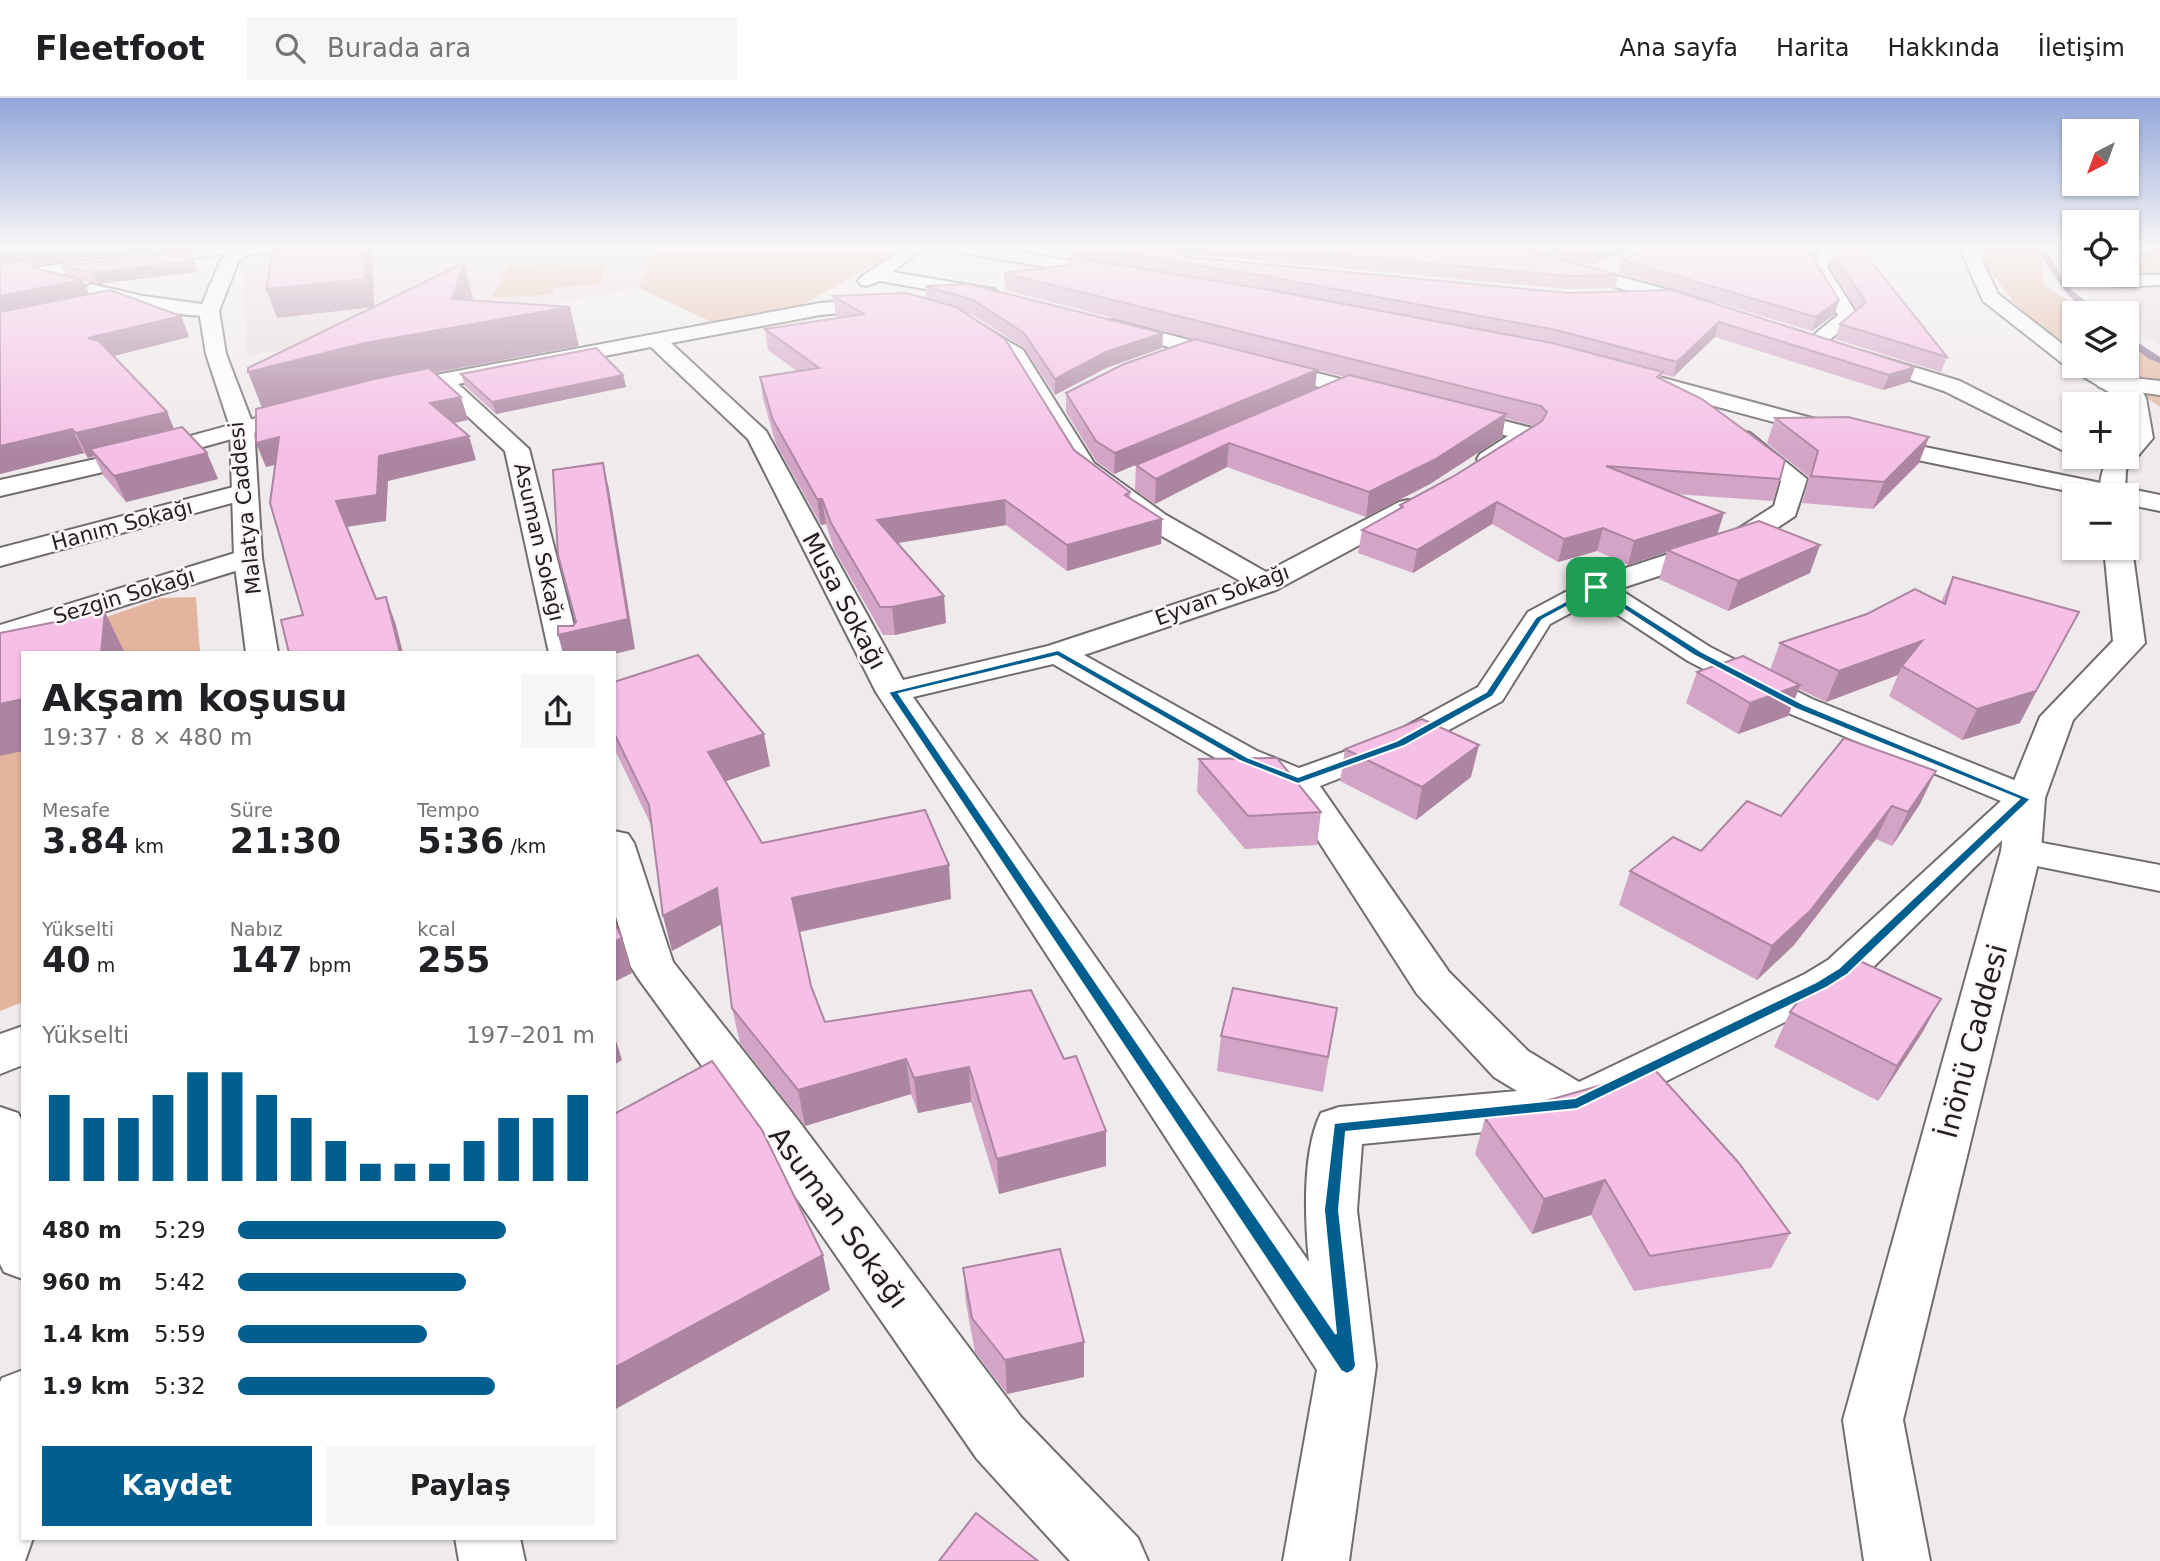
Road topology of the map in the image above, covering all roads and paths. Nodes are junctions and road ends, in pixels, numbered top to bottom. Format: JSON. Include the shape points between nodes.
{"nodes":[{"id":1,"x":210,"y":315,"type":"edge"},
{"id":2,"x":785,"y":315,"type":"edge"},
{"id":3,"x":1848,"y":315,"type":"edge"},
{"id":4,"x":2013,"y":315,"type":"edge"},
{"id":5,"x":954,"y":317,"type":"edge"},
{"id":6,"x":1088,"y":320,"type":"edge"},
{"id":7,"x":1793,"y":335,"type":"edge"},
{"id":8,"x":654,"y":339,"type":"junction"},
{"id":9,"x":1814,"y":343,"type":"junction"},
{"id":10,"x":1194,"y":347,"type":"junction"},
{"id":11,"x":2062,"y":354,"type":"edge"},
{"id":12,"x":1154,"y":361,"type":"edge"},
{"id":13,"x":1615,"y":371,"type":"edge"},
{"id":14,"x":2101,"y":378,"type":"edge"},
{"id":15,"x":441,"y":380,"type":"junction"},
{"id":16,"x":2108,"y":382,"type":"junction"},
{"id":17,"x":1345,"y":386,"type":"junction"},
{"id":18,"x":1666,"y":386,"type":"junction"},
{"id":19,"x":2160,"y":388,"type":"edge"},
{"id":20,"x":366,"y":396,"type":"edge"},
{"id":21,"x":1071,"y":398,"type":"edge"},
{"id":22,"x":1308,"y":402,"type":"edge"},
{"id":23,"x":329,"y":405,"type":"edge"},
{"id":24,"x":1049,"y":409,"type":"junction"},
{"id":25,"x":242,"y":427,"type":"junction"},
{"id":26,"x":2062,"y":443,"type":"edge"},
{"id":27,"x":1473,"y":469,"type":"edge"},
{"id":28,"x":2106,"y":469,"type":"edge"},
{"id":29,"x":1136,"y":477,"type":"edge"},
{"id":30,"x":2120,"y":480,"type":"edge"},
{"id":31,"x":0,"y":488,"type":"edge"},
{"id":32,"x":1111,"y":488,"type":"junction"},
{"id":33,"x":245,"y":492,"type":"junction"},
{"id":34,"x":1430,"y":497,"type":"edge"},
{"id":35,"x":2160,"y":503,"type":"edge"},
{"id":36,"x":0,"y":557,"type":"edge"},
{"id":37,"x":248,"y":558,"type":"junction"},
{"id":38,"x":2119,"y":560,"type":"edge"},
{"id":39,"x":1266,"y":584,"type":"junction"},
{"id":40,"x":1596,"y":587,"type":"junction"},
{"id":41,"x":0,"y":635,"type":"edge"},
{"id":42,"x":262,"y":651,"type":"edge"},
{"id":43,"x":565,"y":651,"type":"edge"},
{"id":44,"x":1058,"y":653,"type":"junction"},
{"id":45,"x":893,"y":692,"type":"junction"},
{"id":46,"x":1298,"y":781,"type":"junction"},
{"id":47,"x":2026,"y":799,"type":"junction"},
{"id":48,"x":616,"y":849,"type":"edge"},
{"id":49,"x":2021,"y":851,"type":"junction"},
{"id":50,"x":2160,"y":878,"type":"edge"},
{"id":51,"x":21,"y":1044,"type":"edge"},
{"id":52,"x":0,"y":1056,"type":"edge"},
{"id":53,"x":1577,"y":1104,"type":"junction"},
{"id":54,"x":0,"y":1126,"type":"edge"},
{"id":55,"x":21,"y":1247,"type":"edge"},
{"id":56,"x":1347,"y":1366,"type":"junction"},
{"id":57,"x":21,"y":1411,"type":"edge"},
{"id":58,"x":487,"y":1540,"type":"edge"},
{"id":59,"x":0,"y":1543,"type":"edge"},
{"id":60,"x":492,"y":1561,"type":"edge"},
{"id":61,"x":1115,"y":1561,"type":"edge"},
{"id":62,"x":1315,"y":1561,"type":"edge"},
{"id":63,"x":1897,"y":1561,"type":"edge"}],
"edges":[{"from":1,"to":25,"type":"street","name":"Malatya Caddesi","via":[[216,354]]},
{"from":2,"to":8,"type":"street"},
{"from":3,"to":9,"type":"street"},
{"from":4,"to":11,"type":"street"},
{"from":5,"to":24,"type":"street","via":[[1016,354]]},
{"from":6,"to":10,"type":"street"},
{"from":7,"to":9,"type":"street"},
{"from":8,"to":15,"type":"street"},
{"from":8,"to":45,"type":"street","name":"Musa Sokağı","via":[[758,436]]},
{"from":9,"to":26,"type":"street","via":[[1952,386]]},
{"from":10,"to":12,"type":"street"},
{"from":10,"to":17,"type":"street"},
{"from":13,"to":18,"type":"street"},
{"from":14,"to":16,"type":"street"},
{"from":15,"to":20,"type":"street"},
{"from":15,"to":43,"type":"street","name":"Asuman Sokağı","via":[[517,449]]},
{"from":16,"to":19,"type":"street"},
{"from":16,"to":30,"type":"street","via":[[2135,398],[2141,438]]},
{"from":17,"to":22,"type":"street"},
{"from":17,"to":27,"type":"street","via":[[1528,433]]},
{"from":18,"to":30,"type":"street","via":[[1903,450]]},
{"from":18,"to":40,"type":"street","via":[[1706,409],[1794,479],[1786,510],[1740,540]]},
{"from":21,"to":24,"type":"street"},
{"from":23,"to":25,"type":"street"},
{"from":24,"to":32,"type":"street","via":[[1085,468]]},
{"from":25,"to":31,"type":"street","via":[[154,453]]},
{"from":25,"to":33,"type":"street","name":"Malatya Caddesi"},
{"from":28,"to":30,"type":"street"},
{"from":29,"to":32,"type":"street"},
{"from":30,"to":35,"type":"street"},
{"from":32,"to":39,"type":"street","via":[[1156,521]]},
{"from":33,"to":36,"type":"street","name":"Hanım Sokağı"},
{"from":33,"to":37,"type":"street","name":"Malatya Caddesi"},
{"from":34,"to":39,"type":"street","name":"Eyvan Sokağı"},
{"from":37,"to":41,"type":"street","name":"Sezgin Sokağı"},
{"from":37,"to":42,"type":"street","name":"Malatya Caddesi"},
{"from":38,"to":47,"type":"street","name":"İnönü Caddesi","via":[[2129,643],[2057,717]]},
{"from":39,"to":44,"type":"street","name":"Eyvan Sokağı"},
{"from":40,"to":46,"type":"street","via":[[1539,618],[1490,694],[1400,744]]},
{"from":40,"to":47,"type":"street","via":[[1699,654],[1800,706]]},
{"from":44,"to":45,"type":"street","name":"Eyvan Sokağı"},
{"from":44,"to":46,"type":"street","via":[[1244,759]]},
{"from":45,"to":56,"type":"street","name":"Musa Sokağı"},
{"from":46,"to":53,"type":"street","via":[[1433,983],[1511,1064]]},
{"from":47,"to":49,"type":"street","name":"İnönü Caddesi"},
{"from":47,"to":53,"type":"street","via":[[1843,971]]},
{"from":48,"to":61,"type":"street","name":"Asuman Sokağı","via":[[653,967],[999,1438]]},
{"from":49,"to":50,"type":"street"},
{"from":49,"to":63,"type":"street","name":"İnönü Caddesi","via":[[1873,1419]]},
{"from":51,"to":52,"type":"street"},
{"from":53,"to":56,"type":"street","via":[[1339,1127],[1331,1210]]},
{"from":54,"to":55,"type":"street"},
{"from":56,"to":62,"type":"street"},
{"from":57,"to":59,"type":"street"},
{"from":58,"to":60,"type":"street"}]}
